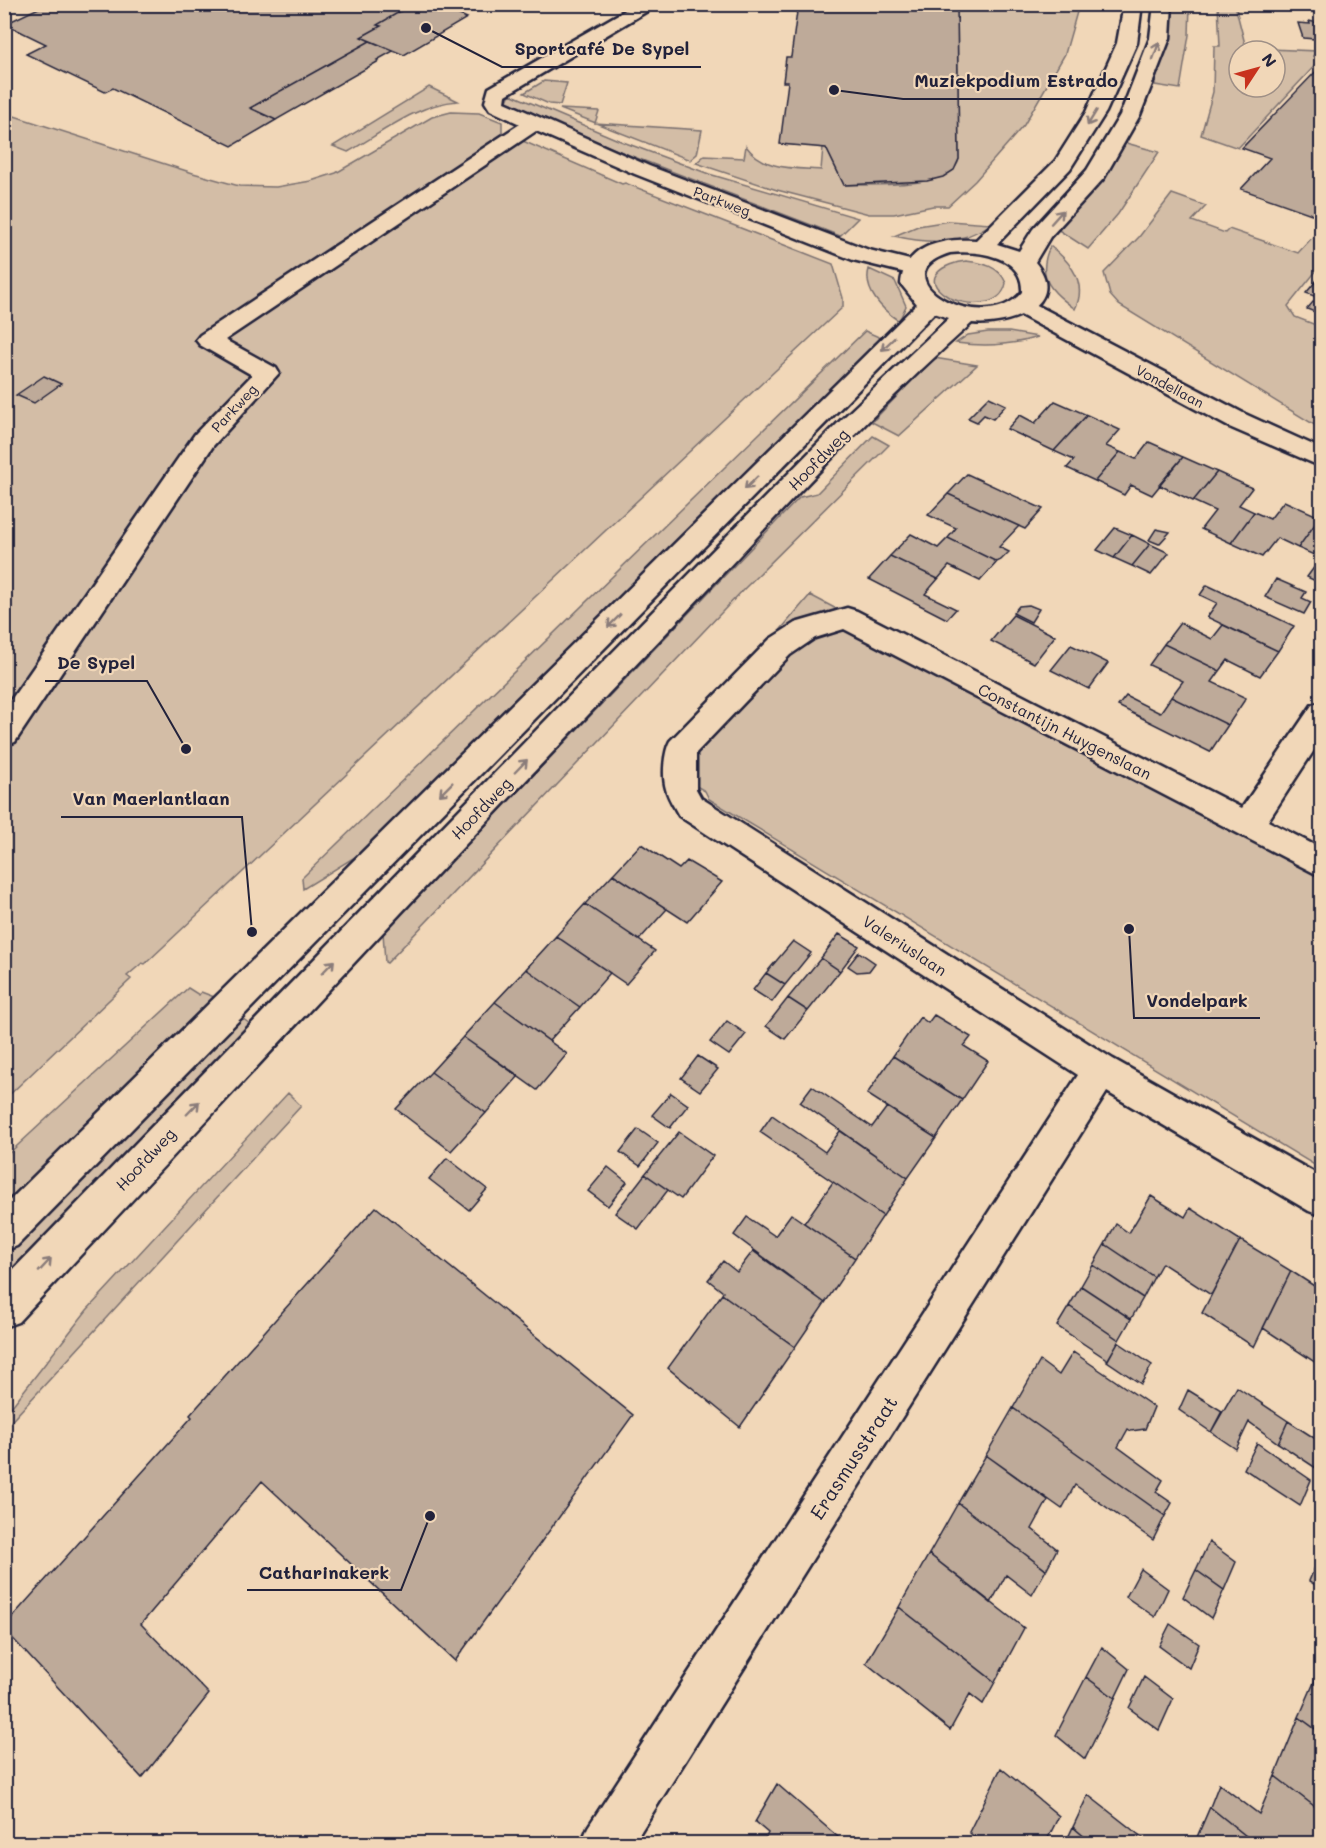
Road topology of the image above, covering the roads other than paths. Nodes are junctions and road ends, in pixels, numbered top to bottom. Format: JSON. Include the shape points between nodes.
{"nodes":[{"id":1,"x":650,"y":4,"type":"edge"},
{"id":2,"x":1132,"y":4,"type":"edge"},
{"id":3,"x":1163,"y":4,"type":"edge"},
{"id":4,"x":533,"y":124,"type":"junction"},
{"id":5,"x":983,"y":246,"type":"junction"},
{"id":6,"x":1023,"y":263,"type":"junction"},
{"id":7,"x":914,"y":268,"type":"junction"},
{"id":8,"x":930,"y":304,"type":"junction"},
{"id":9,"x":1023,"y":307,"type":"junction"},
{"id":10,"x":965,"y":316,"type":"junction"},
{"id":11,"x":1322,"y":459,"type":"edge"},
{"id":12,"x":805,"y":630,"type":"joint"},
{"id":13,"x":1322,"y":713,"type":"edge"},
{"id":14,"x":4,"y":734,"type":"edge"},
{"id":15,"x":1248,"y":825,"type":"junction"},
{"id":16,"x":1322,"y":864,"type":"edge"},
{"id":17,"x":1101,"y":1070,"type":"junction"},
{"id":18,"x":1322,"y":1198,"type":"edge"},
{"id":19,"x":4,"y":1233,"type":"edge"},
{"id":20,"x":4,"y":1308,"type":"edge"},
{"id":21,"x":605,"y":1844,"type":"edge"}],
"edges":[{"from":1,"to":4,"type":"main road","name":"Parkweg","via":[[496,92],[497,106]]},
{"from":2,"to":5,"type":"main road","one_way":true,"via":[[1127,43],[1096,112],[1063,165]]},
{"from":6,"to":3,"type":"main road","one_way":true,"via":[[1041,234],[1096,173],[1130,115],[1160,38]]},
{"from":4,"to":7,"type":"main road","name":"Parkweg","via":[[861,255]]},
{"from":4,"to":14,"type":"main road","name":"Parkweg","via":[[208,340],[267,373],[204,440]]},
{"from":5,"to":6,"type":"main road"},
{"from":5,"to":7,"type":"main road","via":[[945,248],[928,254]]},
{"from":6,"to":9,"type":"main road","via":[[1034,278],[1034,293]]},
{"from":7,"to":8,"type":"main road","via":[[912,280]]},
{"from":8,"to":10,"type":"main road"},
{"from":8,"to":19,"type":"main road","name":"Hoofdweg","one_way":true},
{"from":9,"to":10,"type":"main road","via":[[986,318]]},
{"from":9,"to":11,"type":"main road","name":"Vondellaan","via":[[1236,420]]},
{"from":20,"to":10,"type":"main road","name":"Hoofdweg","one_way":true,"via":[[579,705],[851,425]]},
{"from":12,"to":15,"type":"main road","name":"Constantijn Huygenslaan","via":[[847,618]]},
{"from":12,"to":17,"type":"main road","name":"Valeriuslaan","via":[[780,647],[681,749],[681,789],[690,807]]},
{"from":13,"to":15,"type":"main road"},
{"from":15,"to":16,"type":"main road","name":"Constantijn Huygenslaan"},
{"from":17,"to":18,"type":"main road","name":"Valeriuslaan"},
{"from":17,"to":21,"type":"main road","name":"Erasmusstraat"}]}
